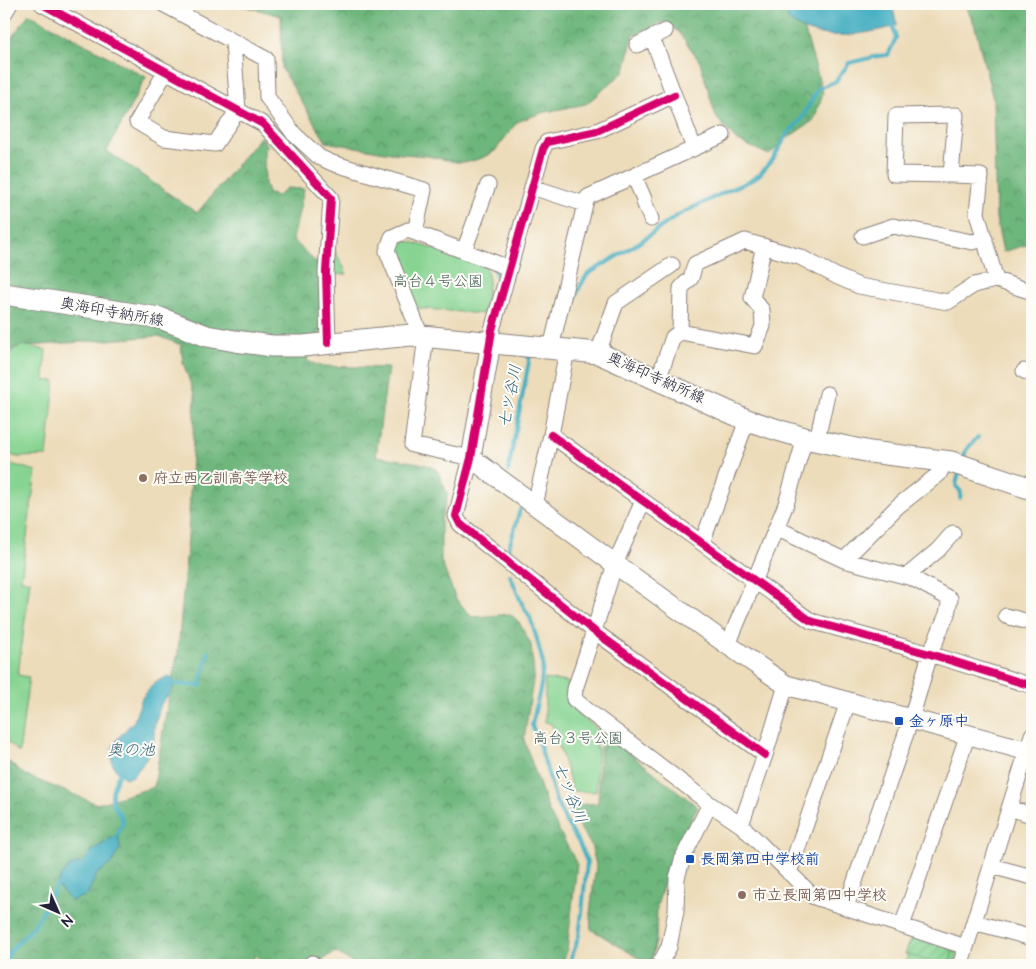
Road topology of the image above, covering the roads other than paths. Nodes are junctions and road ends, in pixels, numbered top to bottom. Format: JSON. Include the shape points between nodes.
{"nodes":[{"id":1,"x":10,"y":4,"type":"edge"},
{"id":2,"x":42,"y":4,"type":"edge"},
{"id":3,"x":163,"y":4,"type":"edge"},
{"id":4,"x":4,"y":14,"type":"edge"},
{"id":5,"x":233,"y":42,"type":"junction"},
{"id":6,"x":637,"y":45,"type":"dead end"},
{"id":7,"x":166,"y":71,"type":"junction"},
{"id":8,"x":674,"y":95,"type":"junction"},
{"id":9,"x":238,"y":110,"type":"junction"},
{"id":10,"x":723,"y":135,"type":"dead end"},
{"id":11,"x":694,"y":148,"type":"junction"},
{"id":12,"x":951,"y":175,"type":"junction"},
{"id":13,"x":634,"y":176,"type":"junction"},
{"id":14,"x":488,"y":185,"type":"dead end"},
{"id":15,"x":532,"y":187,"type":"junction"},
{"id":16,"x":585,"y":204,"type":"junction"},
{"id":17,"x":651,"y":220,"type":"dead end"},
{"id":18,"x":416,"y":232,"type":"junction"},
{"id":19,"x":863,"y":236,"type":"dead end"},
{"id":20,"x":985,"y":239,"type":"junction"},
{"id":21,"x":764,"y":246,"type":"junction"},
{"id":22,"x":464,"y":251,"type":"junction"},
{"id":23,"x":672,"y":265,"type":"dead end"},
{"id":24,"x":509,"y":268,"type":"junction"},
{"id":25,"x":996,"y":280,"type":"junction"},
{"id":26,"x":1032,"y":292,"type":"edge"},
{"id":27,"x":4,"y":294,"type":"edge"},
{"id":28,"x":680,"y":332,"type":"junction"},
{"id":29,"x":424,"y":336,"type":"junction"},
{"id":30,"x":491,"y":342,"type":"junction"},
{"id":31,"x":328,"y":343,"type":"junction"},
{"id":32,"x":559,"y":349,"type":"junction"},
{"id":33,"x":598,"y":352,"type":"junction"},
{"id":34,"x":658,"y":380,"type":"junction"},
{"id":35,"x":827,"y":394,"type":"dead end"},
{"id":36,"x":747,"y":420,"type":"junction"},
{"id":37,"x":551,"y":435,"type":"junction"},
{"id":38,"x":811,"y":439,"type":"junction"},
{"id":39,"x":471,"y":458,"type":"junction"},
{"id":40,"x":945,"y":461,"type":"junction"},
{"id":41,"x":1032,"y":489,"type":"edge"},
{"id":42,"x":643,"y":501,"type":"junction"},
{"id":43,"x":535,"y":505,"type":"junction"},
{"id":44,"x":776,"y":528,"type":"junction"},
{"id":45,"x":953,"y":533,"type":"dead end"},
{"id":46,"x":702,"y":543,"type":"junction"},
{"id":47,"x":844,"y":560,"type":"junction"},
{"id":48,"x":615,"y":564,"type":"junction"},
{"id":49,"x":907,"y":576,"type":"junction"},
{"id":50,"x":754,"y":580,"type":"junction"},
{"id":51,"x":1006,"y":616,"type":"dead end"},
{"id":52,"x":1032,"y":623,"type":"edge"},
{"id":53,"x":594,"y":631,"type":"junction"},
{"id":54,"x":728,"y":645,"type":"junction"},
{"id":55,"x":930,"y":654,"type":"junction"},
{"id":56,"x":786,"y":685,"type":"junction"},
{"id":57,"x":1032,"y":686,"type":"edge"},
{"id":58,"x":848,"y":702,"type":"junction"},
{"id":59,"x":911,"y":719,"type":"junction"},
{"id":60,"x":968,"y":734,"type":"junction"},
{"id":61,"x":1031,"y":746,"type":"edge"},
{"id":62,"x":765,"y":755,"type":"junction"},
{"id":63,"x":710,"y":804,"type":"junction"},
{"id":64,"x":1010,"y":808,"type":"junction"},
{"id":65,"x":1032,"y":815,"type":"edge"},
{"id":66,"x":741,"y":825,"type":"junction"},
{"id":67,"x":991,"y":866,"type":"junction"},
{"id":68,"x":789,"y":873,"type":"junction"},
{"id":69,"x":1032,"y":877,"type":"edge"},
{"id":70,"x":846,"y":908,"type":"junction"},
{"id":71,"x":974,"y":922,"type":"junction"},
{"id":72,"x":902,"y":926,"type":"junction"},
{"id":73,"x":1032,"y":938,"type":"edge"},
{"id":74,"x":966,"y":947,"type":"junction"},
{"id":75,"x":961,"y":963,"type":"dead end"},
{"id":76,"x":659,"y":965,"type":"edge"}],
"edges":[{"from":1,"to":4,"type":"street"},
{"from":2,"to":7,"type":"street"},
{"from":3,"to":5,"type":"street"},
{"from":5,"to":9,"type":"street"},
{"from":5,"to":18,"type":"street","via":[[266,59],[267,97],[294,134],[319,157],[424,190]]},
{"from":6,"to":8,"type":"street","via":[[659,34]]},
{"from":7,"to":9,"type":"street"},
{"from":7,"to":9,"type":"street","via":[[137,122],[164,138],[216,144]]},
{"from":8,"to":11,"type":"street"},
{"from":8,"to":15,"type":"street","via":[[596,131],[547,142]]},
{"from":9,"to":31,"type":"street","via":[[263,124],[331,198],[326,272]]},
{"from":10,"to":11,"type":"street"},
{"from":11,"to":13,"type":"street"},
{"from":12,"to":12,"type":"street","via":[[894,174],[896,116],[956,115]]},
{"from":12,"to":20,"type":"street","via":[[981,176],[977,213]]},
{"from":13,"to":16,"type":"street","via":[[588,197]]},
{"from":13,"to":17,"type":"street"},
{"from":14,"to":22,"type":"street"},
{"from":15,"to":16,"type":"street"},
{"from":15,"to":24,"type":"street"},
{"from":16,"to":32,"type":"street"},
{"from":18,"to":22,"type":"street"},
{"from":18,"to":29,"type":"street","via":[[408,230],[392,237],[387,251]]},
{"from":19,"to":20,"type":"street","via":[[893,226],[972,242]]},
{"from":20,"to":25,"type":"street"},
{"from":21,"to":25,"type":"street","via":[[800,257],[859,286],[948,302],[974,285]]},
{"from":21,"to":28,"type":"street","via":[[745,241],[696,264],[691,278],[680,288]]},
{"from":21,"to":28,"type":"street","via":[[752,298],[762,310],[763,326],[755,346]]},
{"from":22,"to":24,"type":"street"},
{"from":23,"to":33,"type":"street","via":[[616,303]]},
{"from":24,"to":30,"type":"street"},
{"from":25,"to":26,"type":"street"},
{"from":27,"to":31,"type":"main road","name":"奥海印寺納所線","via":[[160,318],[207,336],[235,341],[272,346]]},
{"from":28,"to":34,"type":"street","via":[[672,336]]},
{"from":29,"to":30,"type":"main road","name":"奥海印寺納所線"},
{"from":29,"to":31,"type":"main road","name":"奥海印寺納所線"},
{"from":29,"to":39,"type":"street","via":[[412,445]]},
{"from":30,"to":32,"type":"main road","name":"奥海印寺納所線"},
{"from":30,"to":39,"type":"street"},
{"from":32,"to":33,"type":"main road","name":"奥海印寺納所線"},
{"from":32,"to":37,"type":"street"},
{"from":33,"to":34,"type":"main road","name":"奥海印寺納所線"},
{"from":34,"to":36,"type":"main road","name":"奥海印寺納所線"},
{"from":35,"to":38,"type":"street"},
{"from":36,"to":38,"type":"main road","name":"奥海印寺納所線"},
{"from":36,"to":46,"type":"street"},
{"from":37,"to":42,"type":"street"},
{"from":37,"to":43,"type":"street"},
{"from":38,"to":40,"type":"main road","name":"奥海印寺納所線","via":[[870,452]]},
{"from":38,"to":44,"type":"street"},
{"from":39,"to":43,"type":"street"},
{"from":39,"to":53,"type":"street","via":[[456,516],[460,524]]},
{"from":40,"to":41,"type":"main road","name":"奥海印寺納所線"},
{"from":40,"to":47,"type":"street","via":[[939,474],[898,506]]},
{"from":42,"to":46,"type":"street"},
{"from":42,"to":48,"type":"street"},
{"from":43,"to":48,"type":"street"},
{"from":44,"to":47,"type":"street"},
{"from":44,"to":50,"type":"street"},
{"from":45,"to":49,"type":"street"},
{"from":46,"to":50,"type":"street"},
{"from":47,"to":49,"type":"street"},
{"from":48,"to":53,"type":"street"},
{"from":48,"to":54,"type":"street"},
{"from":49,"to":55,"type":"street","via":[[950,599]]},
{"from":50,"to":54,"type":"street"},
{"from":50,"to":55,"type":"street","via":[[811,621]]},
{"from":51,"to":52,"type":"street"},
{"from":53,"to":62,"type":"street"},
{"from":53,"to":63,"type":"street","via":[[574,699]]},
{"from":54,"to":56,"type":"street"},
{"from":55,"to":57,"type":"street"},
{"from":55,"to":59,"type":"street"},
{"from":56,"to":58,"type":"street"},
{"from":56,"to":62,"type":"street"},
{"from":58,"to":59,"type":"street"},
{"from":58,"to":68,"type":"street"},
{"from":59,"to":60,"type":"street"},
{"from":59,"to":70,"type":"street"},
{"from":60,"to":61,"type":"street"},
{"from":60,"to":72,"type":"street"},
{"from":61,"to":64,"type":"street"},
{"from":62,"to":66,"type":"street"},
{"from":63,"to":66,"type":"street"},
{"from":63,"to":76,"type":"street","via":[[677,878],[676,911],[669,947]]},
{"from":64,"to":65,"type":"street"},
{"from":64,"to":67,"type":"street"},
{"from":66,"to":68,"type":"street"},
{"from":67,"to":69,"type":"street"},
{"from":67,"to":71,"type":"street"},
{"from":68,"to":70,"type":"street","via":[[814,897]]},
{"from":70,"to":72,"type":"street"},
{"from":71,"to":73,"type":"street"},
{"from":71,"to":74,"type":"street"},
{"from":72,"to":74,"type":"street"},
{"from":74,"to":75,"type":"street"}]}
